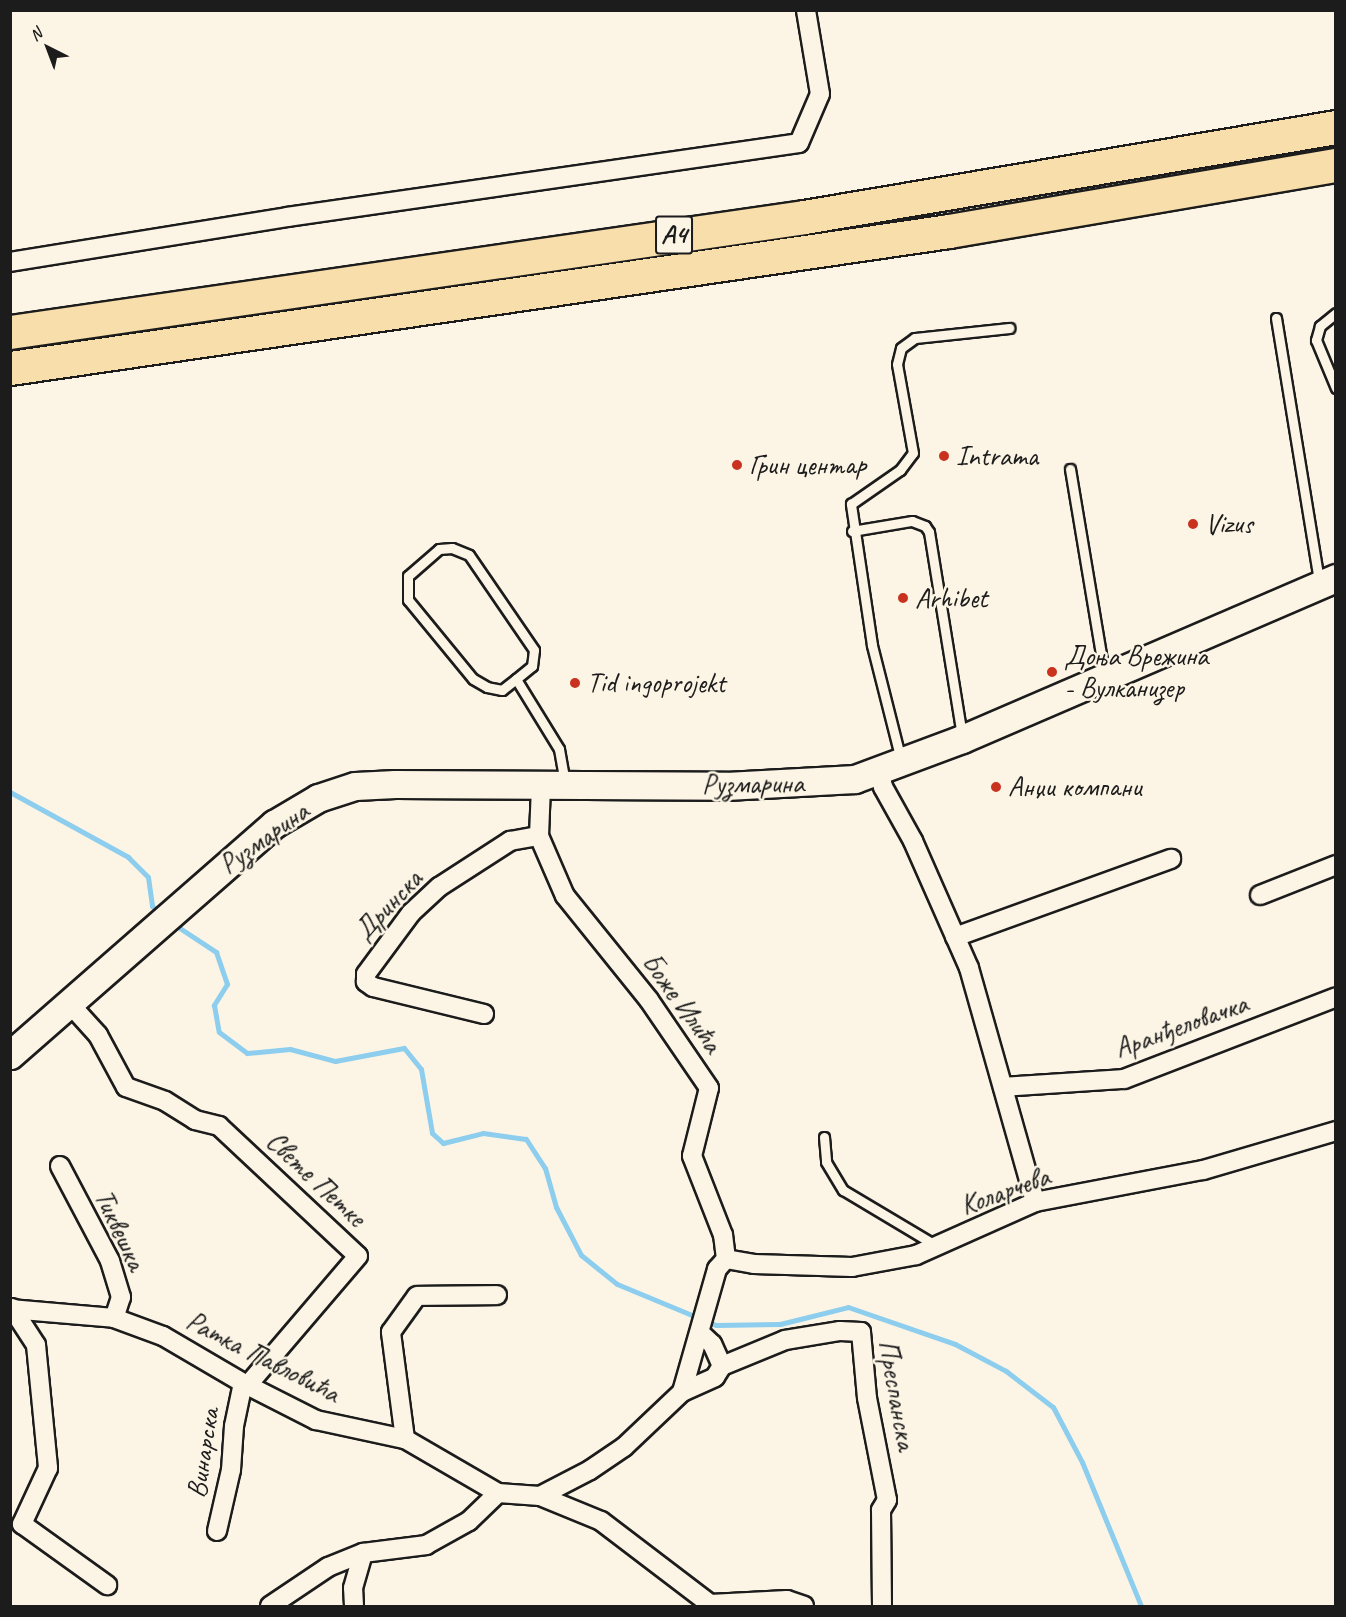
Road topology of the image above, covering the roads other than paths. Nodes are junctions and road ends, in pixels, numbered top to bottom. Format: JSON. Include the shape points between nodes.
{"nodes":[{"id":1,"x":806,"y":10,"type":"edge"},
{"id":2,"x":1335,"y":127,"type":"edge"},
{"id":3,"x":1335,"y":165,"type":"edge"},
{"id":4,"x":10,"y":262,"type":"edge"},
{"id":5,"x":1335,"y":313,"type":"edge"},
{"id":6,"x":1276,"y":318,"type":"dead end"},
{"id":7,"x":1009,"y":328,"type":"dead end"},
{"id":8,"x":10,"y":332,"type":"edge"},
{"id":9,"x":10,"y":368,"type":"edge"},
{"id":10,"x":1335,"y":388,"type":"edge"},
{"id":11,"x":1070,"y":469,"type":"dead end"},
{"id":12,"x":852,"y":531,"type":"junction"},
{"id":13,"x":1328,"y":582,"type":"edge"},
{"id":14,"x":1105,"y":678,"type":"junction"},
{"id":15,"x":516,"y":679,"type":"junction"},
{"id":16,"x":962,"y":739,"type":"junction"},
{"id":17,"x":891,"y":767,"type":"junction"},
{"id":18,"x":553,"y":786,"type":"junction"},
{"id":19,"x":539,"y":836,"type":"junction"},
{"id":20,"x":1171,"y":859,"type":"dead end"},
{"id":21,"x":1335,"y":865,"type":"edge"},
{"id":22,"x":1260,"y":895,"type":"dead end"},
{"id":23,"x":955,"y":937,"type":"junction"},
{"id":24,"x":1335,"y":997,"type":"edge"},
{"id":25,"x":69,"y":1003,"type":"junction"},
{"id":26,"x":484,"y":1014,"type":"dead end"},
{"id":27,"x":10,"y":1055,"type":"edge"},
{"id":28,"x":1003,"y":1087,"type":"junction"},
{"id":29,"x":1335,"y":1131,"type":"edge"},
{"id":30,"x":824,"y":1137,"type":"dead end"},
{"id":31,"x":60,"y":1166,"type":"dead end"},
{"id":32,"x":1035,"y":1202,"type":"junction"},
{"id":33,"x":937,"y":1246,"type":"junction"},
{"id":34,"x":726,"y":1258,"type":"junction"},
{"id":35,"x":497,"y":1295,"type":"dead end"},
{"id":36,"x":11,"y":1309,"type":"edge"},
{"id":37,"x":114,"y":1318,"type":"junction"},
{"id":38,"x":700,"y":1333,"type":"junction"},
{"id":39,"x":722,"y":1366,"type":"junction"},
{"id":40,"x":246,"y":1384,"type":"junction"},
{"id":41,"x":682,"y":1392,"type":"junction"},
{"id":42,"x":405,"y":1439,"type":"junction"},
{"id":43,"x":498,"y":1493,"type":"junction"},
{"id":44,"x":540,"y":1496,"type":"junction"},
{"id":45,"x":217,"y":1531,"type":"dead end"},
{"id":46,"x":363,"y":1553,"type":"junction"},
{"id":47,"x":107,"y":1585,"type":"dead end"},
{"id":48,"x":709,"y":1605,"type":"edge"},
{"id":49,"x":270,"y":1606,"type":"edge"},
{"id":50,"x":354,"y":1606,"type":"edge"},
{"id":51,"x":804,"y":1606,"type":"edge"},
{"id":52,"x":882,"y":1606,"type":"edge"}],
"edges":[{"from":1,"to":4,"type":"street","via":[[820,94],[800,143],[287,217]]},
{"from":2,"to":8,"type":"highway","number":"A4","via":[[804,217]]},
{"from":3,"to":9,"type":"highway","number":"A4","via":[[949,231]]},
{"from":5,"to":10,"type":"lane","via":[[1320,326],[1316,340]]},
{"from":6,"to":13,"type":"lane"},
{"from":7,"to":12,"type":"lane","via":[[915,338],[901,348],[897,364],[913,453],[909,463],[851,504]]},
{"from":11,"to":14,"type":"lane"},
{"from":12,"to":16,"type":"lane","via":[[912,521],[929,532]]},
{"from":12,"to":17,"type":"lane"},
{"from":13,"to":14,"type":"main road","name":"Рузмарина"},
{"from":14,"to":16,"type":"main road","name":"Рузмарина"},
{"from":15,"to":15,"type":"lane","via":[[502,690],[473,679],[408,600],[408,576],[439,549],[452,548],[469,555],[534,650],[532,666]]},
{"from":15,"to":18,"type":"lane","via":[[559,749]]},
{"from":16,"to":17,"type":"main road","name":"Рузмарина"},
{"from":17,"to":18,"type":"main road","name":"Рузмарина","via":[[855,779],[800,784]]},
{"from":17,"to":23,"type":"street","via":[[883,787],[913,841]]},
{"from":18,"to":19,"type":"street","name":"Боже Илића"},
{"from":18,"to":25,"type":"main road","name":"Рузмарина","via":[[394,784],[356,786],[337,792],[274,824]]},
{"from":19,"to":26,"type":"street","name":"Дринска","via":[[510,841],[439,887],[411,913],[366,974],[366,982],[373,987]]},
{"from":19,"to":34,"type":"street","name":"Боже Илића","via":[[565,896],[649,1000],[709,1088],[692,1156],[723,1235]]},
{"from":20,"to":23,"type":"street"},
{"from":21,"to":22,"type":"street"},
{"from":23,"to":28,"type":"street","via":[[969,969]]},
{"from":24,"to":28,"type":"street","name":"Аранђеловачка","via":[[1124,1079]]},
{"from":25,"to":27,"type":"main road","name":"Рузмарина"},
{"from":25,"to":40,"type":"street","name":"Свете Петке","via":[[98,1035],[126,1087],[165,1101],[195,1120],[219,1126],[357,1256]]},
{"from":28,"to":32,"type":"street"},
{"from":29,"to":32,"type":"street","name":"Коларчева","via":[[1203,1170]]},
{"from":30,"to":33,"type":"lane","via":[[826,1162],[843,1190]]},
{"from":31,"to":37,"type":"street","name":"Тиквешка","via":[[110,1261],[121,1297]]},
{"from":32,"to":33,"type":"street","name":"Коларчева"},
{"from":33,"to":34,"type":"street","name":"Коларчева","via":[[916,1255],[852,1267],[754,1264]]},
{"from":34,"to":38,"type":"street","via":[[717,1269]]},
{"from":35,"to":42,"type":"street","via":[[417,1296],[391,1332]]},
{"from":36,"to":37,"type":"street","name":"Ратка Павловића"},
{"from":36,"to":47,"type":"street","via":[[36,1345],[48,1468],[21,1524]]},
{"from":37,"to":40,"type":"street","name":"Ратка Павловића","via":[[163,1336]]},
{"from":38,"to":39,"type":"street","via":[[712,1344]]},
{"from":38,"to":41,"type":"street"},
{"from":39,"to":41,"type":"street","via":[[716,1377]]},
{"from":39,"to":52,"type":"street","name":"Преспанска","via":[[785,1340],[832,1332],[861,1332],[867,1398],[887,1500],[881,1510]]},
{"from":40,"to":42,"type":"street","name":"Ратка Павловића","via":[[316,1420]]},
{"from":40,"to":45,"type":"street","name":"Винарска","via":[[234,1426],[231,1470]]},
{"from":41,"to":44,"type":"street","via":[[624,1447]]},
{"from":42,"to":43,"type":"street","name":"Ратка Павловића"},
{"from":43,"to":44,"type":"street","name":"Ратка Павловића"},
{"from":43,"to":46,"type":"street","via":[[469,1521],[426,1545]]},
{"from":44,"to":48,"type":"street","name":"Ратка Павловића","via":[[601,1521]]},
{"from":46,"to":49,"type":"street","via":[[328,1567]]},
{"from":46,"to":50,"type":"street","via":[[353,1588]]},
{"from":48,"to":51,"type":"street","name":"Ратка Павловића","via":[[787,1600]]}]}
